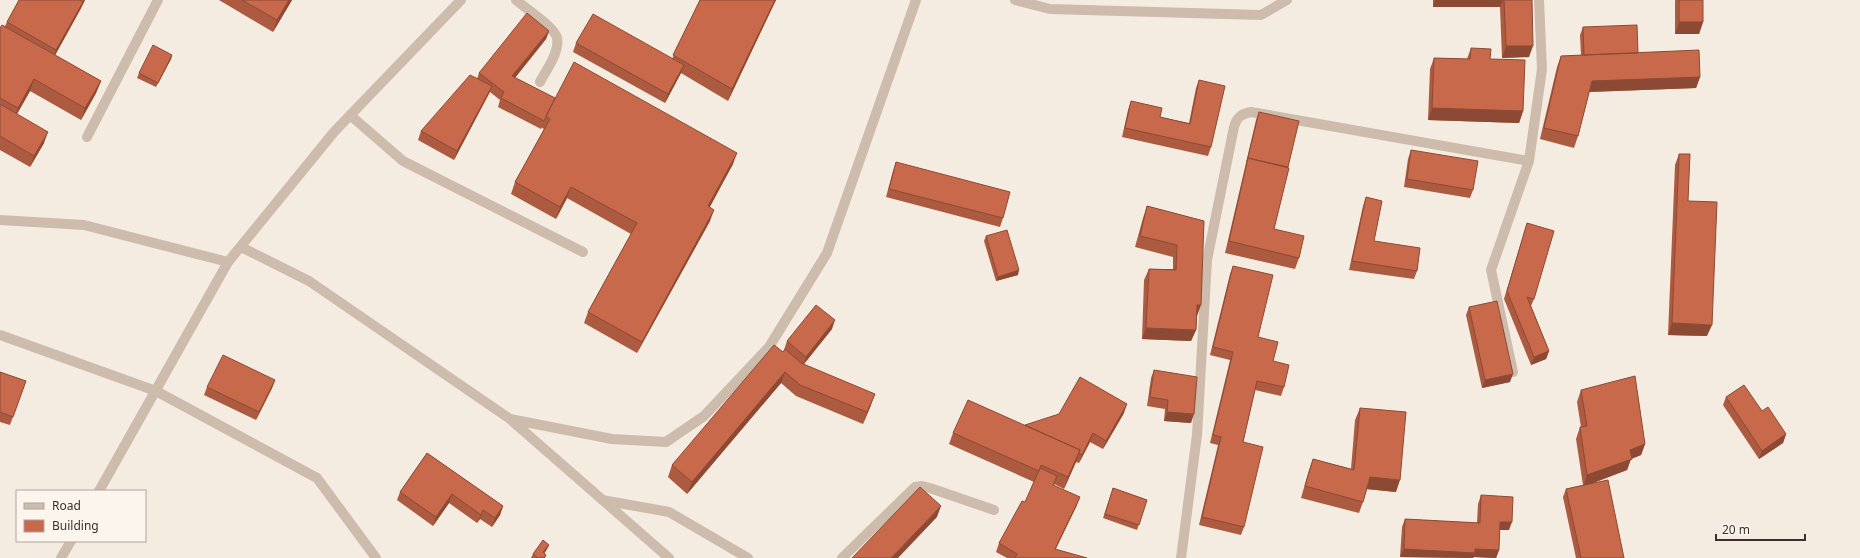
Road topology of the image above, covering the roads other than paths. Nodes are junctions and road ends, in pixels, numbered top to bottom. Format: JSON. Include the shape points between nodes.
{"nodes":[{"id":1,"x":158,"y":0,"type":"edge"},
{"id":2,"x":461,"y":0,"type":"edge"},
{"id":3,"x":516,"y":0,"type":"edge"},
{"id":4,"x":916,"y":0,"type":"edge"},
{"id":5,"x":1015,"y":0,"type":"edge"},
{"id":6,"x":1287,"y":0,"type":"edge"},
{"id":7,"x":1539,"y":0,"type":"edge"},
{"id":8,"x":540,"y":82,"type":"dead end"},
{"id":9,"x":350,"y":115,"type":"junction"},
{"id":10,"x":87,"y":137,"type":"dead end"},
{"id":11,"x":1529,"y":161,"type":"junction"},
{"id":12,"x":0,"y":220,"type":"edge"},
{"id":13,"x":241,"y":247,"type":"junction"},
{"id":14,"x":583,"y":252,"type":"dead end"},
{"id":15,"x":228,"y":262,"type":"junction"},
{"id":16,"x":0,"y":335,"type":"edge"},
{"id":17,"x":1513,"y":372,"type":"edge"},
{"id":18,"x":156,"y":391,"type":"junction"},
{"id":19,"x":510,"y":419,"type":"junction"},
{"id":20,"x":100,"y":490,"type":"edge"},
{"id":21,"x":602,"y":500,"type":"junction"},
{"id":22,"x":994,"y":510,"type":"dead end"},
{"id":23,"x":70,"y":542,"type":"edge"},
{"id":24,"x":61,"y":558,"type":"edge"},
{"id":25,"x":376,"y":558,"type":"edge"},
{"id":26,"x":669,"y":558,"type":"edge"},
{"id":27,"x":748,"y":558,"type":"edge"},
{"id":28,"x":842,"y":558,"type":"edge"},
{"id":29,"x":1182,"y":558,"type":"edge"}],
"edges":[{"from":1,"to":10,"type":"street"},
{"from":2,"to":9,"type":"street"},
{"from":3,"to":8,"type":"street","via":[[552,29],[557,38],[556,50]]},
{"from":4,"to":19,"type":"street","via":[[828,253],[768,347],[704,416],[666,442],[612,439]]},
{"from":5,"to":6,"type":"street","via":[[1050,9],[1261,15]]},
{"from":7,"to":11,"type":"street","via":[[1542,69]]},
{"from":9,"to":13,"type":"street"},
{"from":9,"to":14,"type":"street","via":[[403,161]]},
{"from":11,"to":17,"type":"street","via":[[1491,270]]},
{"from":11,"to":29,"type":"street","via":[[1251,112],[1237,118],[1207,260],[1197,435]]},
{"from":12,"to":15,"type":"street","via":[[84,225]]},
{"from":13,"to":15,"type":"street"},
{"from":13,"to":19,"type":"street","via":[[309,281]]},
{"from":15,"to":18,"type":"street"},
{"from":16,"to":18,"type":"street"},
{"from":18,"to":20,"type":"street"},
{"from":18,"to":25,"type":"street","via":[[318,478]]},
{"from":19,"to":21,"type":"street"},
{"from":21,"to":26,"type":"street"},
{"from":21,"to":27,"type":"street","via":[[669,512]]},
{"from":22,"to":28,"type":"street","via":[[930,488],[915,487]]},
{"from":23,"to":24,"type":"street"}]}
